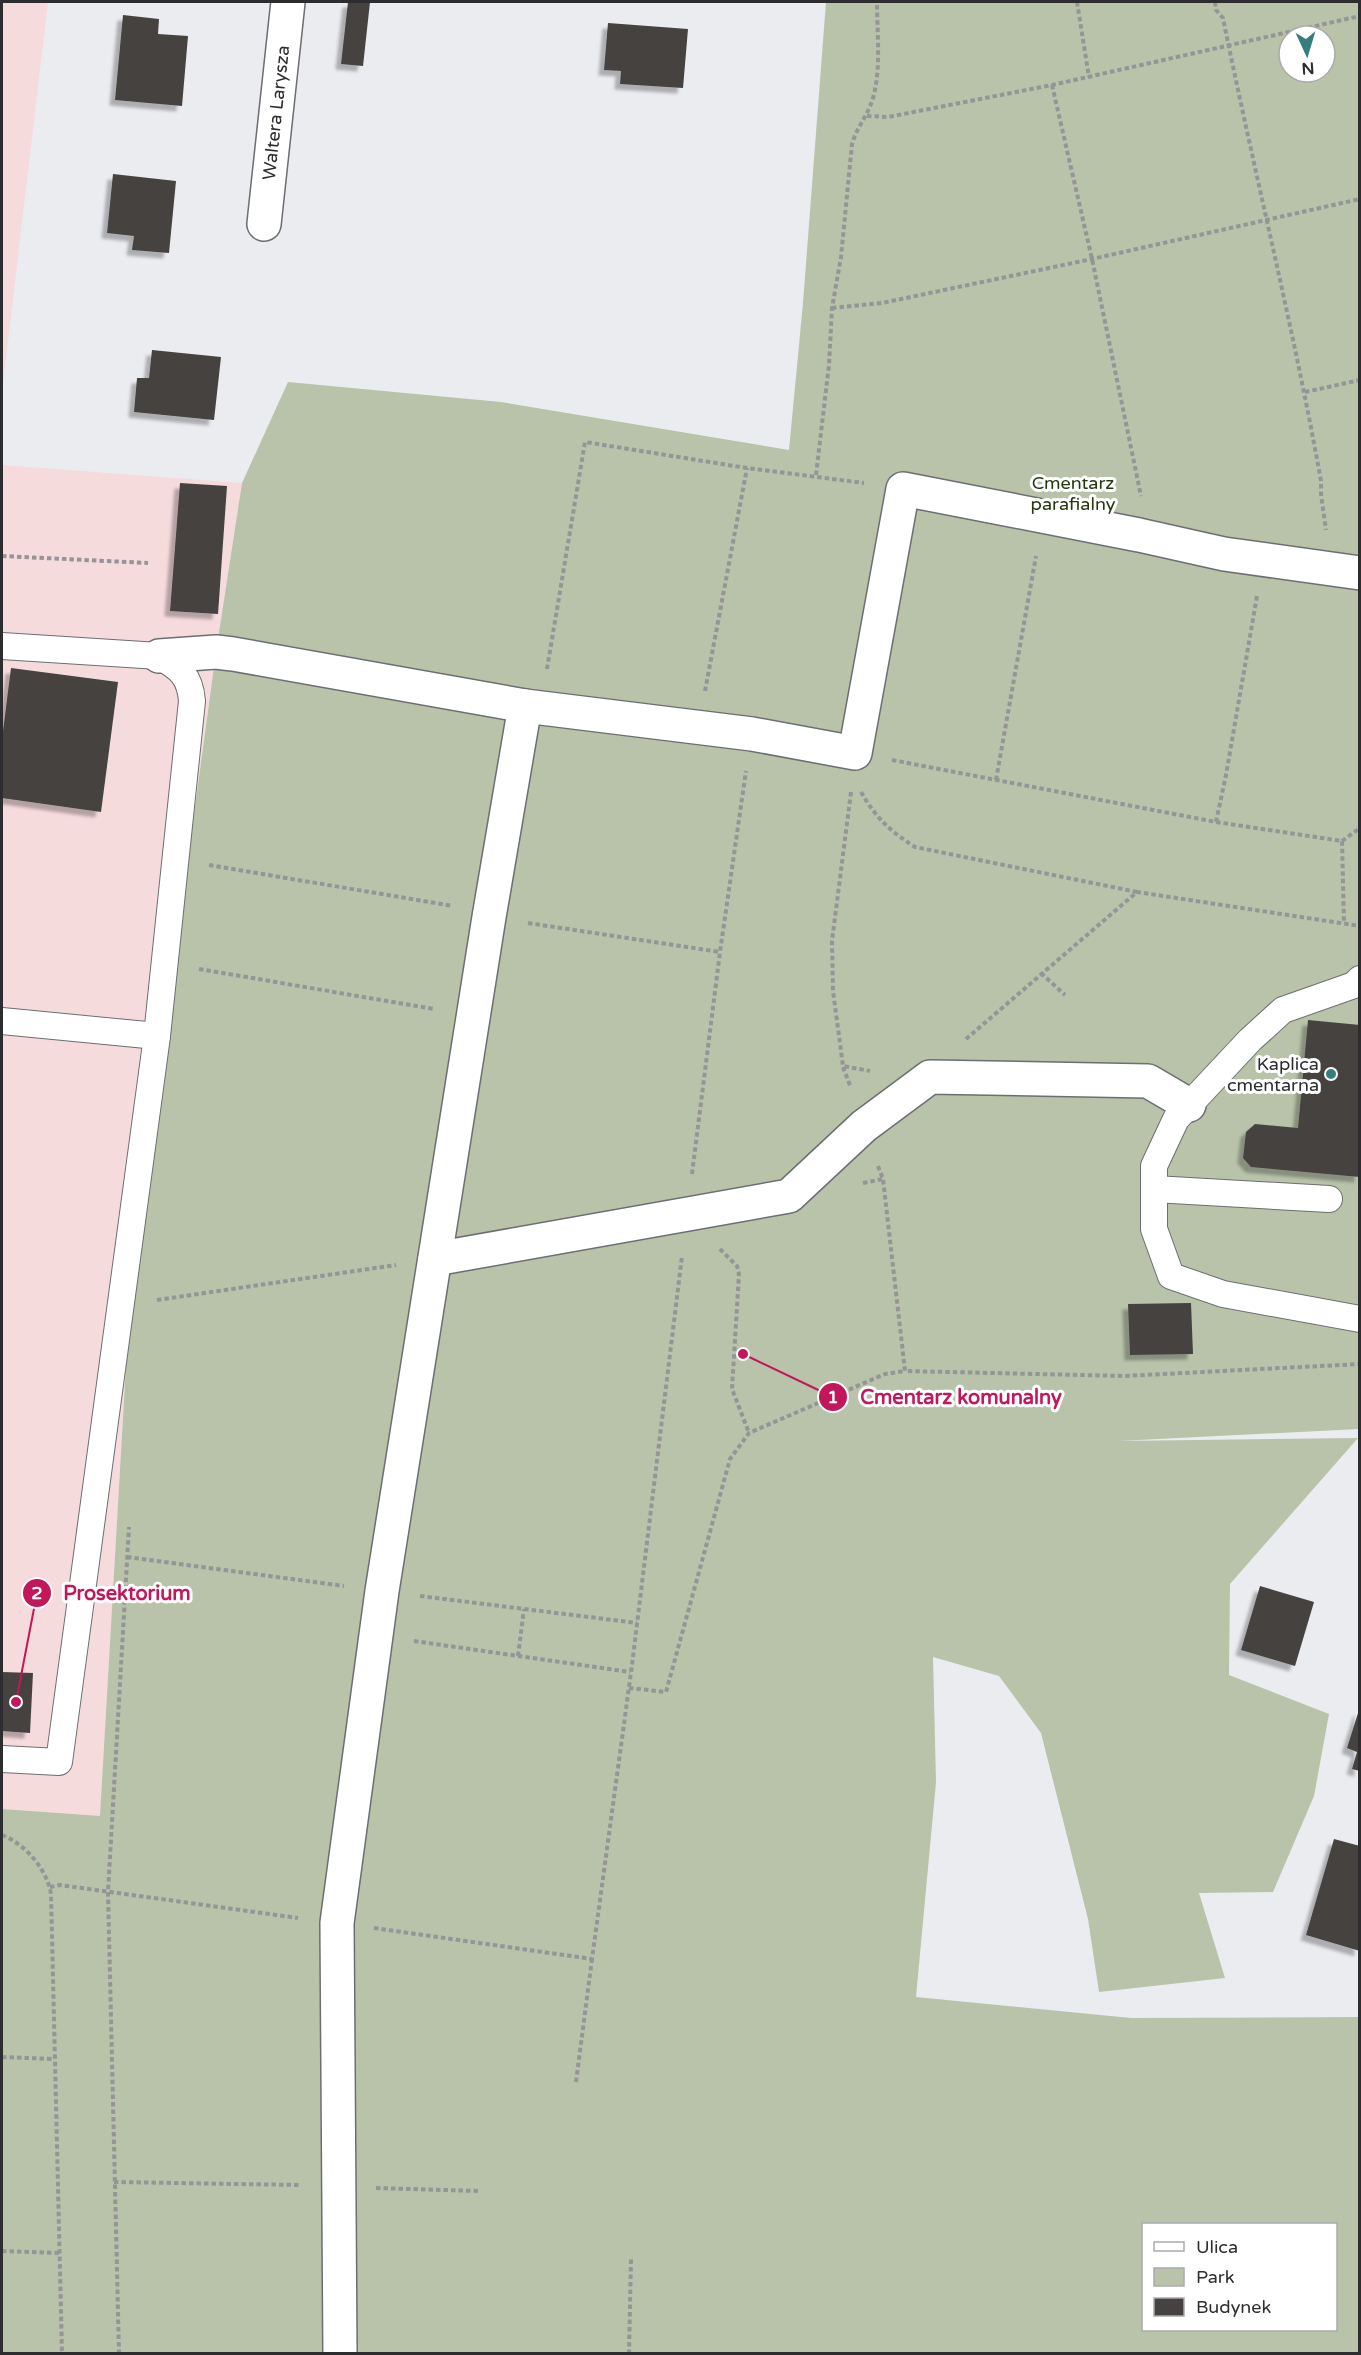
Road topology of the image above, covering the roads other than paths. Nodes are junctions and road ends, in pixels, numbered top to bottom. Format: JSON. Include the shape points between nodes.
{"nodes":[{"id":1,"x":288,"y":2,"type":"edge"},
{"id":2,"x":264,"y":224,"type":"dead end"},
{"id":3,"x":1359,"y":573,"type":"edge"},
{"id":4,"x":2,"y":646,"type":"edge"},
{"id":5,"x":159,"y":656,"type":"junction"},
{"id":6,"x":532,"y":707,"type":"junction"},
{"id":7,"x":1359,"y":979,"type":"edge"},
{"id":8,"x":2,"y":1021,"type":"edge"},
{"id":9,"x":157,"y":1036,"type":"junction"},
{"id":10,"x":1189,"y":1105,"type":"junction"},
{"id":11,"x":1154,"y":1189,"type":"junction"},
{"id":12,"x":1329,"y":1198,"type":"dead end"},
{"id":13,"x":435,"y":1259,"type":"junction"},
{"id":14,"x":1359,"y":1319,"type":"edge"},
{"id":15,"x":2,"y":1759,"type":"edge"},
{"id":16,"x":340,"y":2354,"type":"edge"}],
"edges":[{"from":1,"to":2,"type":"street","name":"Waltera Larysza"},
{"from":3,"to":6,"type":"street","via":[[1224,554],[903,489],[854,765],[752,734]]},
{"from":4,"to":5,"type":"lane"},
{"from":5,"to":6,"type":"street","via":[[233,654]]},
{"from":5,"to":9,"type":"lane","via":[[184,674],[191,686],[192,701]]},
{"from":6,"to":13,"type":"street","via":[[489,914]]},
{"from":7,"to":10,"type":"lane","via":[[1354,985],[1283,1010]]},
{"from":8,"to":9,"type":"lane"},
{"from":9,"to":15,"type":"lane","via":[[59,1762]]},
{"from":10,"to":11,"type":"lane","via":[[1176,1119],[1154,1166]]},
{"from":10,"to":13,"type":"street","via":[[1148,1082],[930,1077],[864,1126],[789,1196]]},
{"from":11,"to":12,"type":"lane"},
{"from":11,"to":14,"type":"lane","via":[[1154,1229],[1172,1276],[1223,1294]]},
{"from":13,"to":16,"type":"street","via":[[382,1591],[352,1925],[339,2187]]}]}
